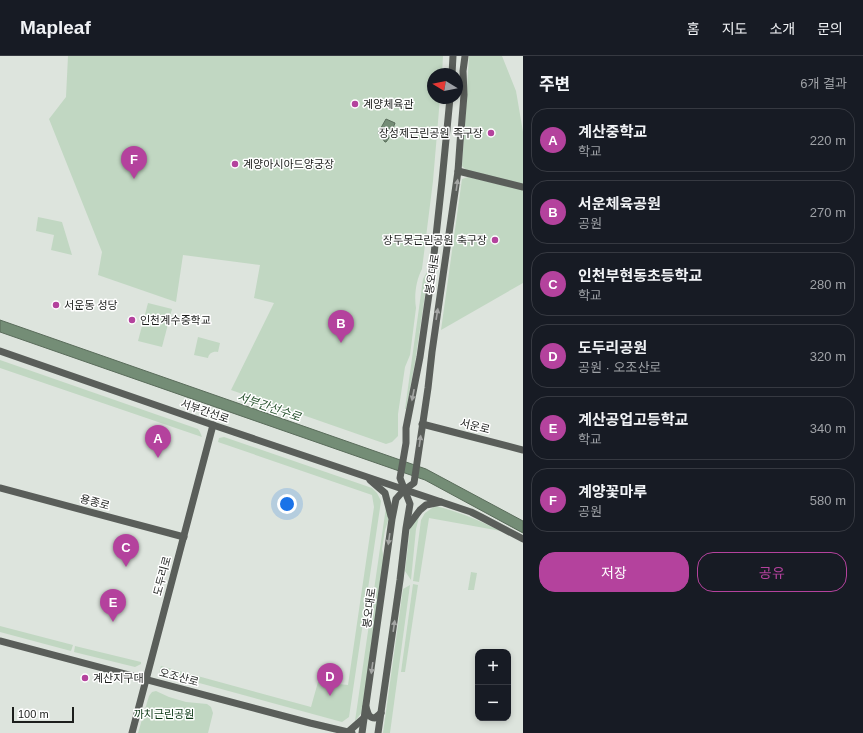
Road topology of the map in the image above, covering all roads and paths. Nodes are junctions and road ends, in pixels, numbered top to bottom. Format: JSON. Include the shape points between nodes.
{"nodes":[{"id":1,"x":453,"y":56,"type":"edge"},
{"id":2,"x":465,"y":56,"type":"edge"},
{"id":3,"x":452,"y":68,"type":"edge"},
{"id":4,"x":449,"y":104,"type":"edge"},
{"id":5,"x":458,"y":171,"type":"junction"},
{"id":6,"x":523,"y":187,"type":"edge"},
{"id":7,"x":0,"y":351,"type":"edge"},
{"id":8,"x":422,"y":424,"type":"junction"},
{"id":9,"x":213,"y":425,"type":"junction"},
{"id":10,"x":523,"y":450,"type":"edge"},
{"id":11,"x":367,"y":477,"type":"junction"},
{"id":12,"x":0,"y":488,"type":"edge"},
{"id":13,"x":404,"y":490,"type":"junction"},
{"id":14,"x":442,"y":502,"type":"junction"},
{"id":15,"x":392,"y":519,"type":"junction"},
{"id":16,"x":406,"y":528,"type":"junction"},
{"id":17,"x":184,"y":536,"type":"junction"},
{"id":18,"x":523,"y":539,"type":"edge"},
{"id":19,"x":0,"y":641,"type":"edge"},
{"id":20,"x":146,"y":680,"type":"junction"},
{"id":21,"x":366,"y":707,"type":"junction"},
{"id":22,"x":381,"y":714,"type":"junction"},
{"id":23,"x":364,"y":718,"type":"junction"},
{"id":24,"x":132,"y":733,"type":"edge"},
{"id":25,"x":350,"y":733,"type":"edge"},
{"id":26,"x":362,"y":733,"type":"edge"},
{"id":27,"x":378,"y":733,"type":"edge"}],
"edges":[{"from":1,"to":3,"type":"main road"},
{"from":2,"to":5,"type":"main road","name":"봉오대로"},
{"from":4,"to":13,"type":"main road","name":"봉오대로","one_way":true,"via":[[432,272],[400,478]]},
{"from":5,"to":6,"type":"main road"},
{"from":8,"to":5,"type":"main road","name":"봉오대로","one_way":true},
{"from":7,"to":9,"type":"main road","name":"서부간선로"},
{"from":8,"to":10,"type":"main road","name":"서운로"},
{"from":13,"to":8,"type":"main road","name":"봉오대로","one_way":true,"via":[[414,483]]},
{"from":9,"to":11,"type":"main road","name":"서부간선로"},
{"from":9,"to":17,"type":"main road","name":"도두리로"},
{"from":11,"to":13,"type":"main road","name":"서부간선로"},
{"from":11,"to":15,"type":"main road","via":[[385,493]]},
{"from":12,"to":17,"type":"main road","name":"용종로"},
{"from":13,"to":14,"type":"main road","name":"서부간선로"},
{"from":13,"to":15,"type":"main road","name":"봉오대로","via":[[396,499]]},
{"from":13,"to":16,"type":"main road","name":"봉오대로","via":[[410,504]]},
{"from":14,"to":16,"type":"main road","via":[[426,505]]},
{"from":14,"to":18,"type":"main road","name":"서부간선로","via":[[481,517]]},
{"from":15,"to":21,"type":"main road","name":"봉오대로","one_way":true},
{"from":22,"to":16,"type":"main road","name":"봉오대로","one_way":true},
{"from":17,"to":20,"type":"main road","name":"도두리로"},
{"from":19,"to":20,"type":"main road","name":"오조산로"},
{"from":20,"to":24,"type":"main road","name":"도두리로"},
{"from":20,"to":25,"type":"main road","name":"오조산로"},
{"from":21,"to":22,"type":"main road","via":[[371,717],[375,718]]},
{"from":21,"to":23,"type":"main road","name":"봉오대로"},
{"from":22,"to":27,"type":"main road","name":"봉오대로"},
{"from":23,"to":25,"type":"main road"},
{"from":23,"to":26,"type":"main road","name":"봉오대로"}]}
